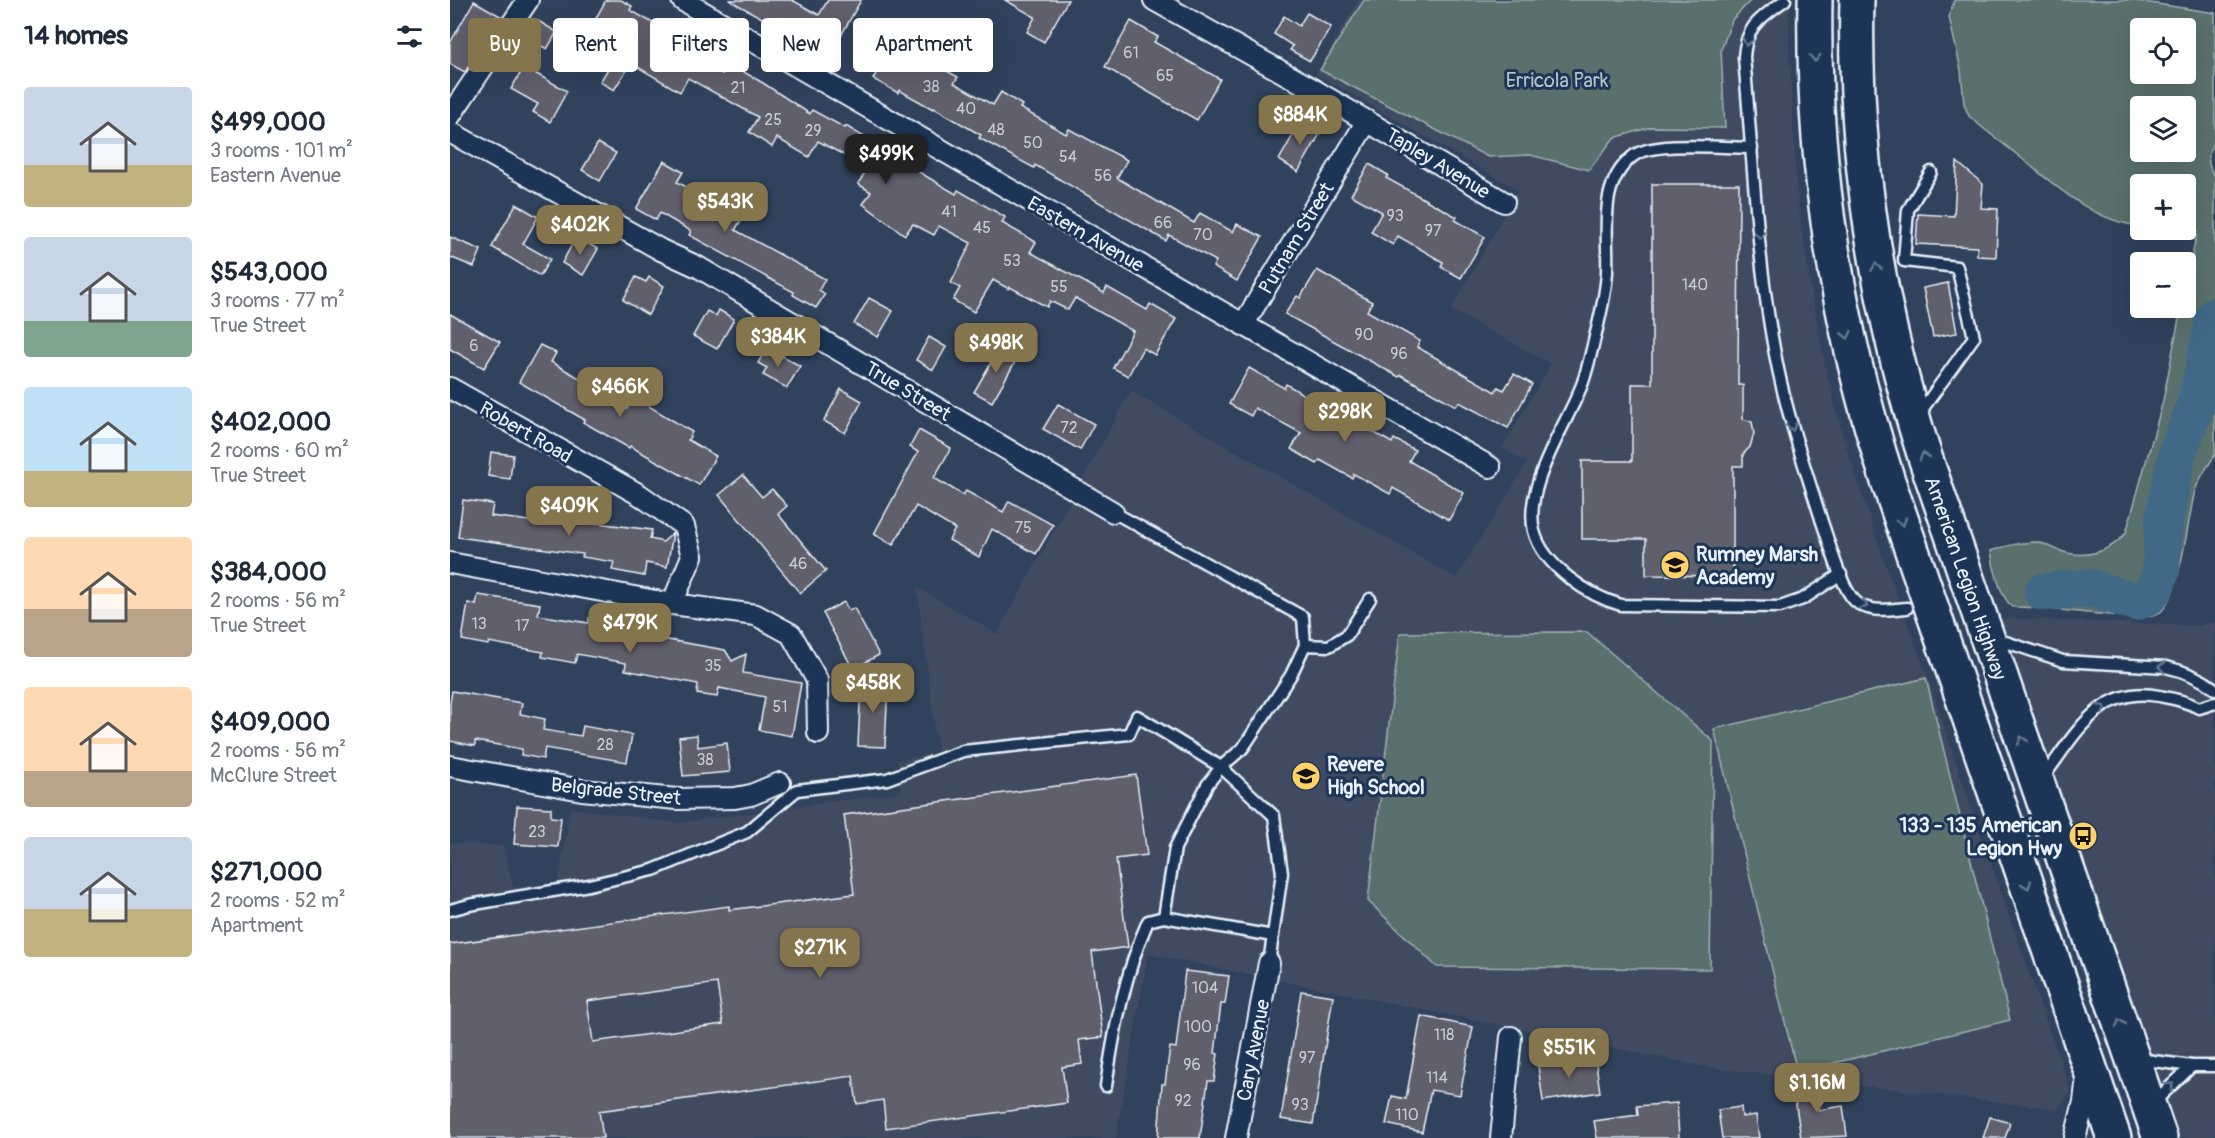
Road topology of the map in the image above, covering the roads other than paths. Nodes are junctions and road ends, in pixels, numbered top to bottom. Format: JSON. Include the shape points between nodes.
{"nodes":[{"id":1,"x":528,"y":0,"type":"edge"},
{"id":2,"x":682,"y":0,"type":"edge"},
{"id":3,"x":1154,"y":0,"type":"edge"},
{"id":4,"x":1785,"y":0,"type":"edge"},
{"id":5,"x":1815,"y":0,"type":"edge"},
{"id":6,"x":1857,"y":0,"type":"edge"},
{"id":7,"x":450,"y":116,"type":"edge"},
{"id":8,"x":1367,"y":121,"type":"junction"},
{"id":9,"x":450,"y":132,"type":"edge"},
{"id":10,"x":1752,"y":148,"type":"junction"},
{"id":11,"x":1931,"y":171,"type":"dead end"},
{"id":12,"x":1504,"y":202,"type":"dead end"},
{"id":13,"x":1243,"y":325,"type":"junction"},
{"id":14,"x":450,"y":388,"type":"edge"},
{"id":15,"x":1913,"y":421,"type":"junction"},
{"id":16,"x":1490,"y":467,"type":"dead end"},
{"id":17,"x":1113,"y":512,"type":"joint"},
{"id":18,"x":450,"y":563,"type":"edge"},
{"id":19,"x":1841,"y":574,"type":"junction"},
{"id":20,"x":1370,"y":599,"type":"dead end"},
{"id":21,"x":672,"y":604,"type":"junction"},
{"id":22,"x":1907,"y":608,"type":"dead end"},
{"id":23,"x":1986,"y":635,"type":"junction"},
{"id":24,"x":1305,"y":645,"type":"junction"},
{"id":25,"x":2215,"y":690,"type":"edge"},
{"id":26,"x":2215,"y":703,"type":"edge"},
{"id":27,"x":818,"y":733,"type":"dead end"},
{"id":28,"x":450,"y":766,"type":"edge"},
{"id":29,"x":1221,"y":767,"type":"junction"},
{"id":30,"x":780,"y":783,"type":"dead end"},
{"id":31,"x":2038,"y":784,"type":"junction"},
{"id":32,"x":450,"y":910,"type":"edge"},
{"id":33,"x":1164,"y":917,"type":"junction"},
{"id":34,"x":1273,"y":936,"type":"junction"},
{"id":35,"x":1269,"y":963,"type":"joint"},
{"id":36,"x":1511,"y":1037,"type":"dead end"},
{"id":37,"x":2133,"y":1058,"type":"junction"},
{"id":38,"x":2088,"y":1063,"type":"junction"},
{"id":39,"x":2192,"y":1066,"type":"junction"},
{"id":40,"x":2215,"y":1066,"type":"edge"},
{"id":41,"x":1106,"y":1086,"type":"dead end"},
{"id":42,"x":2149,"y":1107,"type":"junction"},
{"id":43,"x":1236,"y":1138,"type":"edge"},
{"id":44,"x":1501,"y":1138,"type":"edge"},
{"id":45,"x":2075,"y":1138,"type":"edge"},
{"id":46,"x":2114,"y":1138,"type":"edge"},
{"id":47,"x":2160,"y":1138,"type":"edge"}],
"edges":[{"from":1,"to":7,"type":"street"},
{"from":2,"to":13,"type":"street","name":"Eastern Avenue"},
{"from":3,"to":8,"type":"street","name":"Tapley Avenue"},
{"from":4,"to":10,"type":"lane","one_way":true,"via":[[1747,35],[1744,57]]},
{"from":5,"to":38,"type":"highway","one_way":true,"via":[[1822,183],[1837,286],[1855,370],[1888,481]]},
{"from":15,"to":6,"type":"highway","name":"American Legion Highway","one_way":true,"via":[[1884,310],[1867,207],[1858,111]]},
{"from":8,"to":12,"type":"street","name":"Tapley Avenue"},
{"from":8,"to":13,"type":"street","name":"Putnam Street"},
{"from":9,"to":17,"type":"street","name":"True Street","via":[[698,267]]},
{"from":10,"to":19,"type":"lane","one_way":true,"via":[[1778,368],[1798,448]]},
{"from":10,"to":19,"type":"lane","via":[[1650,148],[1633,156],[1615,174],[1608,201],[1604,302],[1583,380],[1539,475],[1533,508],[1534,532],[1555,564],[1575,582],[1596,596],[1621,604],[1780,607],[1803,599]]},
{"from":11,"to":15,"type":"lane","via":[[1908,210],[1904,261],[1957,267],[1974,338]]},
{"from":13,"to":16,"type":"street","name":"Eastern Avenue"},
{"from":14,"to":21,"type":"street","name":"Robert Road","via":[[640,495],[684,526],[692,556]]},
{"from":23,"to":15,"type":"highway","name":"American Legion Highway","one_way":true},
{"from":17,"to":24,"type":"lane","via":[[1304,618]]},
{"from":18,"to":21,"type":"street"},
{"from":19,"to":22,"type":"lane","one_way":true,"via":[[1855,602],[1879,610]]},
{"from":20,"to":24,"type":"lane","via":[[1347,635],[1329,646]]},
{"from":21,"to":27,"type":"street","via":[[756,615],[791,634],[818,680]]},
{"from":25,"to":23,"type":"lane","one_way":true,"via":[[2191,674],[2166,667],[2063,661]]},
{"from":31,"to":23,"type":"highway","name":"American Legion Highway","one_way":true},
{"from":24,"to":29,"type":"lane","via":[[1292,675],[1243,748]]},
{"from":31,"to":26,"type":"lane","one_way":true,"via":[[2081,724],[2110,703],[2134,695],[2153,695],[2199,708]]},
{"from":28,"to":30,"type":"street","name":"Belgrade Street","via":[[582,790],[677,799],[735,798]]},
{"from":29,"to":32,"type":"lane","via":[[1137,716],[1129,734],[963,751],[887,779],[797,790],[747,832],[653,870]]},
{"from":29,"to":33,"type":"lane","via":[[1207,784],[1175,848]]},
{"from":29,"to":34,"type":"lane","via":[[1274,816],[1282,873]]},
{"from":37,"to":31,"type":"highway","name":"American Legion Highway","one_way":true},
{"from":33,"to":34,"type":"lane"},
{"from":33,"to":41,"type":"lane","via":[[1148,921],[1140,940],[1126,984]]},
{"from":34,"to":35,"type":"lane"},
{"from":35,"to":43,"type":"street","name":"Cary Avenue"},
{"from":36,"to":44,"type":"street"},
{"from":37,"to":39,"type":"lane"},
{"from":37,"to":42,"type":"highway","name":"American Legion Highway"},
{"from":38,"to":45,"type":"street"},
{"from":38,"to":46,"type":"highway"},
{"from":39,"to":40,"type":"lane"},
{"from":42,"to":39,"type":"lane","one_way":true},
{"from":42,"to":47,"type":"highway","name":"American Legion Highway"}]}
